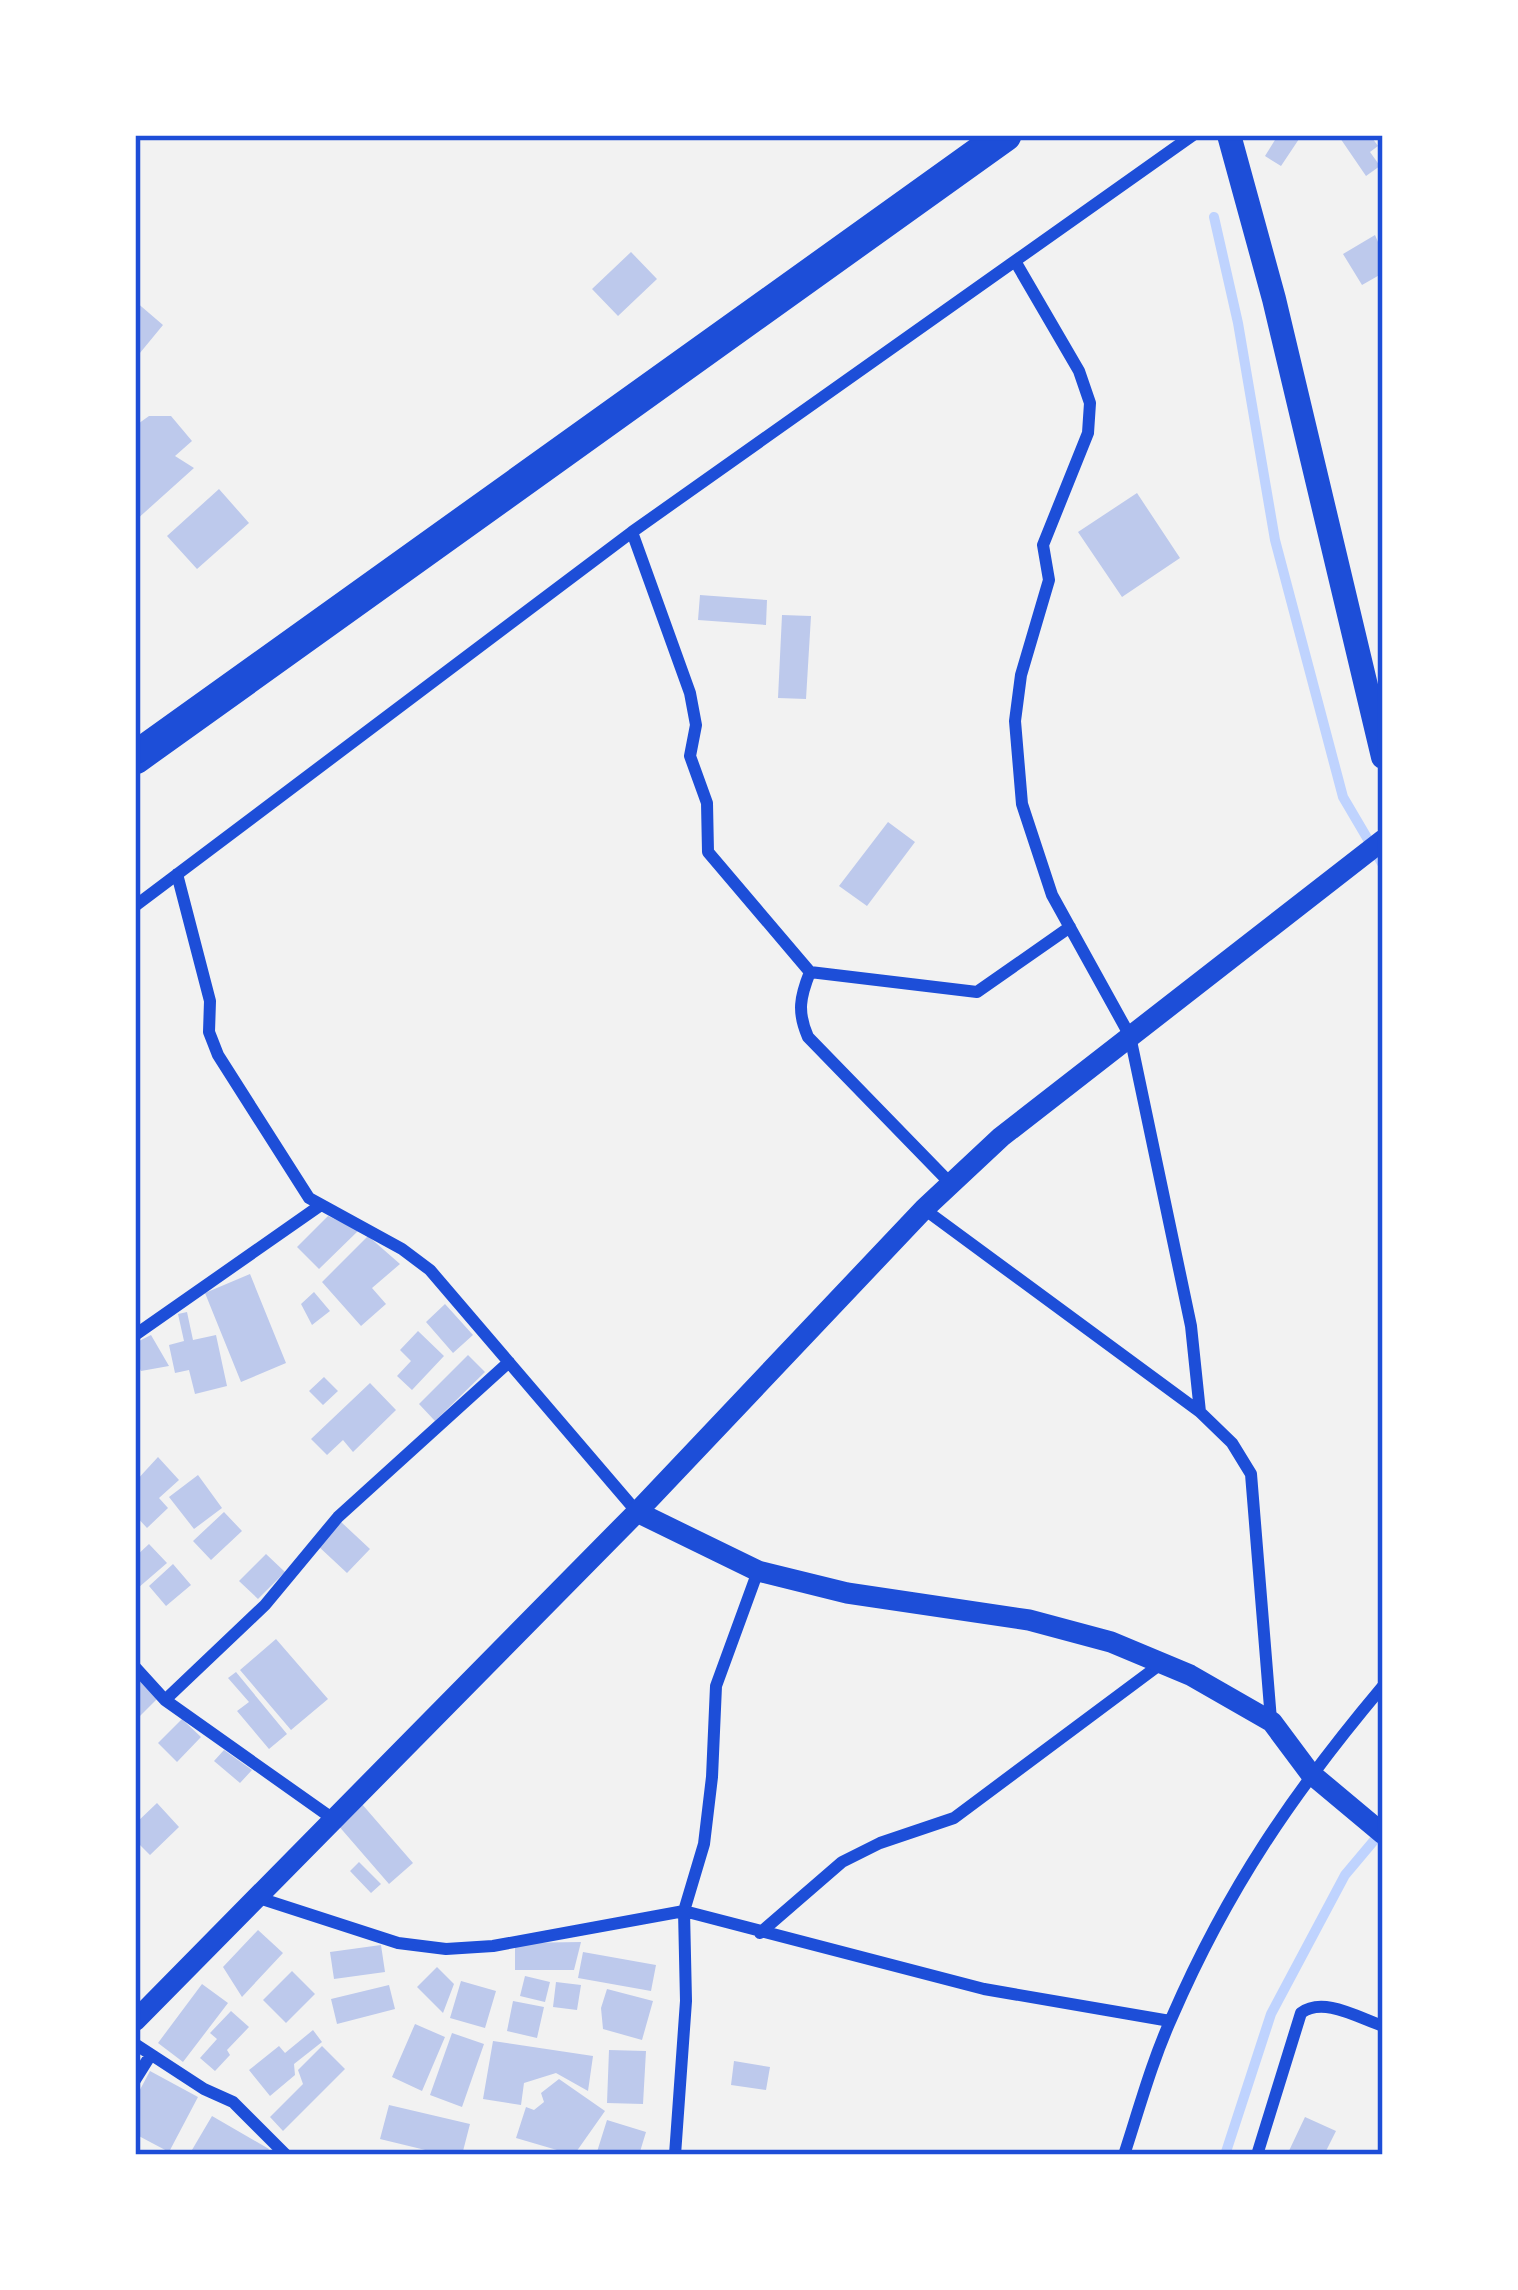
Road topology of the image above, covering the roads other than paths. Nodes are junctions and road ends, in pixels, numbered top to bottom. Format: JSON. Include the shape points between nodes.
{"nodes":[{"id":1,"x":1005,"y":135,"type":"edge"},
{"id":2,"x":1193,"y":135,"type":"edge"},
{"id":3,"x":1229,"y":135,"type":"edge"},
{"id":4,"x":1015,"y":261,"type":"junction"},
{"id":5,"x":632,"y":532,"type":"junction"},
{"id":6,"x":1383,"y":757,"type":"edge"},
{"id":7,"x":135,"y":758,"type":"edge"},
{"id":8,"x":1383,"y":840,"type":"edge"},
{"id":9,"x":177,"y":874,"type":"junction"},
{"id":10,"x":135,"y":905,"type":"edge"},
{"id":11,"x":1070,"y":926,"type":"junction"},
{"id":12,"x":810,"y":972,"type":"junction"},
{"id":13,"x":1130,"y":1036,"type":"junction"},
{"id":14,"x":951,"y":1184,"type":"junction"},
{"id":15,"x":318,"y":1207,"type":"junction"},
{"id":16,"x":924,"y":1209,"type":"junction"},
{"id":17,"x":135,"y":1335,"type":"edge"},
{"id":18,"x":509,"y":1362,"type":"junction"},
{"id":19,"x":1200,"y":1412,"type":"junction"},
{"id":20,"x":637,"y":1512,"type":"junction"},
{"id":21,"x":758,"y":1571,"type":"junction"},
{"id":22,"x":1162,"y":1664,"type":"junction"},
{"id":23,"x":135,"y":1667,"type":"edge"},
{"id":24,"x":1383,"y":1686,"type":"edge"},
{"id":25,"x":165,"y":1700,"type":"junction"},
{"id":26,"x":1271,"y":1722,"type":"junction"},
{"id":27,"x":1310,"y":1773,"type":"junction"},
{"id":28,"x":336,"y":1821,"type":"junction"},
{"id":29,"x":1383,"y":1834,"type":"edge"},
{"id":30,"x":259,"y":1898,"type":"junction"},
{"id":31,"x":683,"y":1911,"type":"junction"},
{"id":32,"x":760,"y":1933,"type":"junction"},
{"id":33,"x":135,"y":2021,"type":"edge"},
{"id":34,"x":1170,"y":2021,"type":"junction"},
{"id":35,"x":1383,"y":2026,"type":"edge"},
{"id":36,"x":135,"y":2044,"type":"edge"},
{"id":37,"x":150,"y":2056,"type":"junction"},
{"id":38,"x":135,"y":2080,"type":"edge"},
{"id":39,"x":286,"y":2155,"type":"edge"},
{"id":40,"x":675,"y":2155,"type":"edge"},
{"id":41,"x":1124,"y":2155,"type":"edge"},
{"id":42,"x":1257,"y":2155,"type":"edge"}],
"edges":[{"from":1,"to":7,"type":"highway"},
{"from":2,"to":4,"type":"street"},
{"from":3,"to":6,"type":"main road"},
{"from":4,"to":5,"type":"street"},
{"from":4,"to":11,"type":"street","via":[[1090,403],[1088,433],[1042,545],[1049,580],[1015,721],[1022,804]]},
{"from":5,"to":9,"type":"street"},
{"from":5,"to":12,"type":"street","via":[[690,693],[690,756],[707,803],[709,852]]},
{"from":8,"to":13,"type":"street"},
{"from":9,"to":10,"type":"street"},
{"from":9,"to":15,"type":"street","via":[[218,1055]]},
{"from":11,"to":12,"type":"street","via":[[977,992]]},
{"from":11,"to":13,"type":"street"},
{"from":12,"to":14,"type":"street","via":[[800,998],[808,1037]]},
{"from":13,"to":14,"type":"street"},
{"from":13,"to":19,"type":"street","via":[[1191,1326]]},
{"from":14,"to":16,"type":"street"},
{"from":15,"to":17,"type":"street"},
{"from":15,"to":18,"type":"street","via":[[430,1270]]},
{"from":16,"to":19,"type":"street"},
{"from":16,"to":20,"type":"street"},
{"from":18,"to":20,"type":"street"},
{"from":18,"to":25,"type":"street","via":[[338,1517],[266,1605]]},
{"from":19,"to":26,"type":"street","via":[[1251,1474]]},
{"from":20,"to":21,"type":"street"},
{"from":20,"to":28,"type":"street"},
{"from":21,"to":22,"type":"street","via":[[1029,1620]]},
{"from":21,"to":31,"type":"street","via":[[716,1686],[704,1844]]},
{"from":22,"to":26,"type":"street"},
{"from":22,"to":32,"type":"street","via":[[954,1819],[842,1862]]},
{"from":23,"to":25,"type":"street"},
{"from":24,"to":27,"type":"street"},
{"from":25,"to":28,"type":"street"},
{"from":26,"to":27,"type":"street"},
{"from":27,"to":29,"type":"street"},
{"from":27,"to":34,"type":"street","via":[[1260,1846]]},
{"from":28,"to":30,"type":"street"},
{"from":30,"to":31,"type":"street","via":[[398,1943],[446,1949]]},
{"from":30,"to":33,"type":"street"},
{"from":31,"to":32,"type":"street"},
{"from":31,"to":40,"type":"street"},
{"from":32,"to":34,"type":"street","via":[[984,1989]]},
{"from":34,"to":41,"type":"street"},
{"from":35,"to":42,"type":"street","via":[[1322,2006],[1301,2013]]},
{"from":36,"to":37,"type":"street"},
{"from":37,"to":38,"type":"street"},
{"from":37,"to":39,"type":"street","via":[[233,2102]]}]}
